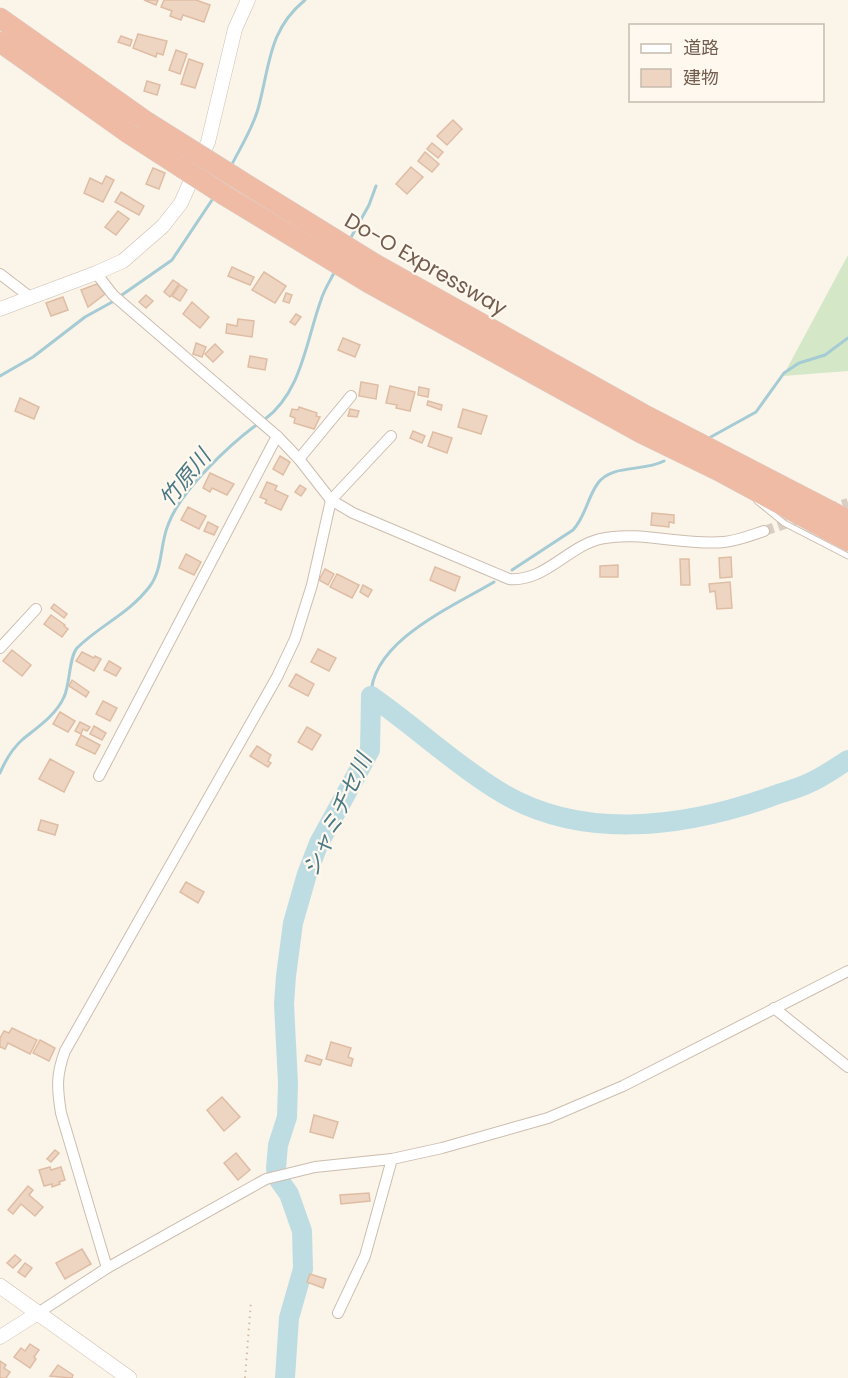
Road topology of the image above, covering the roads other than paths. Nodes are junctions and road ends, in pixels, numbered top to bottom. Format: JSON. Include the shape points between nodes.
{"nodes":[{"id":1,"x":248,"y":0,"type":"edge"},
{"id":2,"x":0,"y":18,"type":"edge"},
{"id":3,"x":0,"y":42,"type":"edge"},
{"id":4,"x":96,"y":273,"type":"junction"},
{"id":5,"x":0,"y":274,"type":"edge"},
{"id":6,"x":372,"y":274,"type":"junction"},
{"id":7,"x":30,"y":297,"type":"junction"},
{"id":8,"x":0,"y":309,"type":"edge"},
{"id":9,"x":351,"y":396,"type":"dead end"},
{"id":10,"x":277,"y":436,"type":"junction"},
{"id":11,"x":391,"y":436,"type":"dead end"},
{"id":12,"x":299,"y":459,"type":"junction"},
{"id":13,"x":719,"y":471,"type":"junction"},
{"id":14,"x":331,"y":500,"type":"junction"},
{"id":15,"x":848,"y":520,"type":"tunnel mouth"},
{"id":16,"x":764,"y":531,"type":"tunnel mouth"},
{"id":17,"x":848,"y":541,"type":"edge"},
{"id":18,"x":848,"y":556,"type":"edge"},
{"id":19,"x":36,"y":609,"type":"dead end"},
{"id":20,"x":0,"y":648,"type":"edge"},
{"id":21,"x":99,"y":776,"type":"dead end"},
{"id":22,"x":848,"y":971,"type":"edge"},
{"id":23,"x":774,"y":1008,"type":"junction"},
{"id":24,"x":848,"y":1067,"type":"edge"},
{"id":25,"x":392,"y":1158,"type":"junction"},
{"id":26,"x":107,"y":1268,"type":"junction"},
{"id":27,"x":0,"y":1286,"type":"edge"},
{"id":28,"x":38,"y":1313,"type":"junction"},
{"id":29,"x":338,"y":1313,"type":"dead end"},
{"id":30,"x":0,"y":1337,"type":"edge"},
{"id":31,"x":129,"y":1378,"type":"edge"}],
"edges":[{"from":1,"to":4,"type":"street","via":[[236,30],[208,142],[181,203],[164,226],[123,261]]},
{"from":2,"to":6,"type":"highway","name":"Do-O Expressway","bridge":true,"via":[[147,122],[333,238]]},
{"from":3,"to":6,"type":"highway","name":"Do-O Expressway","bridge":true,"via":[[224,195],[327,259]]},
{"from":4,"to":7,"type":"street"},
{"from":4,"to":10,"type":"street","via":[[113,295]]},
{"from":5,"to":7,"type":"street"},
{"from":6,"to":13,"type":"highway","name":"Do-O Expressway","via":[[641,433]]},
{"from":6,"to":15,"type":"highway","name":"Do-O Expressway"},
{"from":7,"to":8,"type":"street"},
{"from":9,"to":12,"type":"street"},
{"from":10,"to":12,"type":"street"},
{"from":10,"to":21,"type":"street"},
{"from":11,"to":14,"type":"street"},
{"from":12,"to":14,"type":"street"},
{"from":13,"to":17,"type":"highway","name":"Do-O Expressway"},
{"from":13,"to":18,"type":"lane","via":[[784,523]]},
{"from":14,"to":16,"type":"street","via":[[509,579],[522,580],[600,539],[726,542]]},
{"from":14,"to":26,"type":"street","via":[[312,585],[286,658],[65,1051],[58,1070],[61,1113]]},
{"from":19,"to":20,"type":"street"},
{"from":22,"to":23,"type":"street"},
{"from":23,"to":24,"type":"street"},
{"from":23,"to":25,"type":"street","via":[[623,1086],[548,1118]]},
{"from":25,"to":26,"type":"street","via":[[315,1167],[266,1179]]},
{"from":25,"to":29,"type":"street","via":[[365,1256]]},
{"from":26,"to":28,"type":"street"},
{"from":27,"to":28,"type":"main road"},
{"from":28,"to":30,"type":"street"},
{"from":28,"to":31,"type":"main road"}]}
